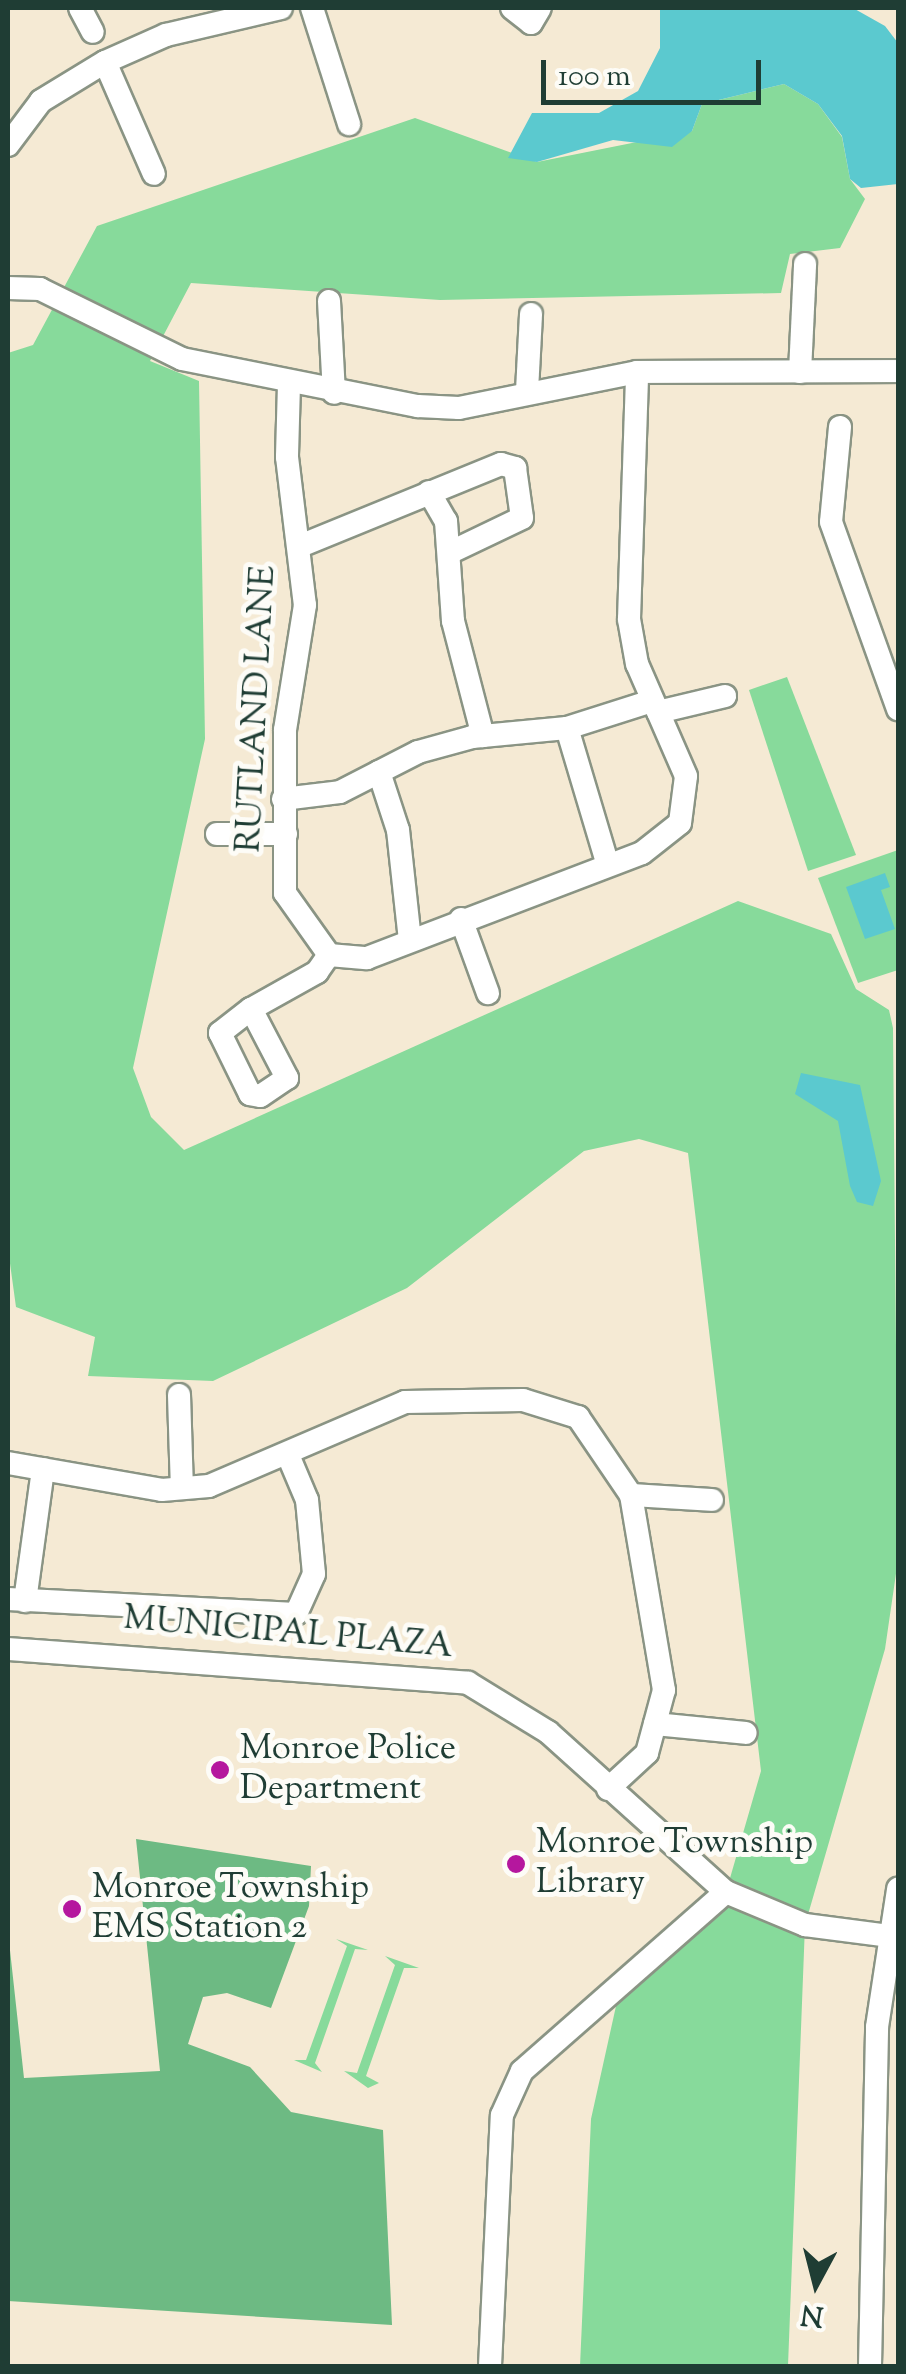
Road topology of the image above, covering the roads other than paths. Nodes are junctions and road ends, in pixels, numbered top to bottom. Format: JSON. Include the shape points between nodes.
{"nodes":[{"id":1,"x":80,"y":8,"type":"edge"},
{"id":2,"x":281,"y":8,"type":"edge"},
{"id":3,"x":312,"y":8,"type":"edge"},
{"id":4,"x":512,"y":8,"type":"edge"},
{"id":5,"x":540,"y":8,"type":"edge"},
{"id":6,"x":93,"y":32,"type":"dead end"},
{"id":7,"x":106,"y":62,"type":"junction"},
{"id":8,"x":349,"y":124,"type":"dead end"},
{"id":9,"x":9,"y":139,"type":"edge"},
{"id":10,"x":154,"y":174,"type":"dead end"},
{"id":11,"x":804,"y":264,"type":"dead end"},
{"id":12,"x":8,"y":288,"type":"edge"},
{"id":13,"x":329,"y":302,"type":"dead end"},
{"id":14,"x":532,"y":314,"type":"dead end"},
{"id":15,"x":898,"y":370,"type":"edge"},
{"id":16,"x":638,"y":372,"type":"junction"},
{"id":17,"x":800,"y":372,"type":"junction"},
{"id":18,"x":289,"y":384,"type":"junction"},
{"id":19,"x":527,"y":391,"type":"junction"},
{"id":20,"x":334,"y":392,"type":"junction"},
{"id":21,"x":840,"y":427,"type":"dead end"},
{"id":22,"x":429,"y":492,"type":"junction"},
{"id":23,"x":300,"y":546,"type":"junction"},
{"id":24,"x":450,"y":552,"type":"junction"},
{"id":25,"x":726,"y":696,"type":"dead end"},
{"id":26,"x":655,"y":706,"type":"junction"},
{"id":27,"x":898,"y":710,"type":"edge"},
{"id":28,"x":567,"y":728,"type":"junction"},
{"id":29,"x":483,"y":736,"type":"junction"},
{"id":30,"x":379,"y":772,"type":"junction"},
{"id":31,"x":282,"y":798,"type":"junction"},
{"id":32,"x":217,"y":834,"type":"dead end"},
{"id":33,"x":286,"y":834,"type":"junction"},
{"id":34,"x":607,"y":862,"type":"junction"},
{"id":35,"x":461,"y":919,"type":"junction"},
{"id":36,"x":410,"y":940,"type":"junction"},
{"id":37,"x":329,"y":955,"type":"junction"},
{"id":38,"x":488,"y":993,"type":"dead end"},
{"id":39,"x":250,"y":1009,"type":"dead end"},
{"id":40,"x":180,"y":1395,"type":"dead end"},
{"id":41,"x":288,"y":1455,"type":"junction"},
{"id":42,"x":8,"y":1463,"type":"edge"},
{"id":43,"x":42,"y":1469,"type":"junction"},
{"id":44,"x":182,"y":1488,"type":"junction"},
{"id":45,"x":632,"y":1495,"type":"junction"},
{"id":46,"x":712,"y":1500,"type":"dead end"},
{"id":47,"x":16,"y":1600,"type":"edge"},
{"id":48,"x":8,"y":1649,"type":"edge"},
{"id":49,"x":655,"y":1724,"type":"junction"},
{"id":50,"x":746,"y":1732,"type":"dead end"},
{"id":51,"x":608,"y":1789,"type":"junction"},
{"id":52,"x":898,"y":1889,"type":"edge"},
{"id":53,"x":726,"y":1892,"type":"junction"},
{"id":54,"x":893,"y":1937,"type":"edge"},
{"id":55,"x":888,"y":2027,"type":"edge"},
{"id":56,"x":490,"y":2366,"type":"edge"},
{"id":57,"x":870,"y":2366,"type":"edge"}],
"edges":[{"from":1,"to":6,"type":"street"},
{"from":2,"to":7,"type":"street","via":[[166,36]]},
{"from":3,"to":8,"type":"street"},
{"from":4,"to":5,"type":"street","via":[[531,23]]},
{"from":7,"to":9,"type":"street","via":[[41,101]]},
{"from":7,"to":10,"type":"street"},
{"from":11,"to":17,"type":"street"},
{"from":12,"to":18,"type":"street","via":[[40,289],[182,358]]},
{"from":13,"to":20,"type":"street"},
{"from":14,"to":19,"type":"street"},
{"from":15,"to":17,"type":"street"},
{"from":16,"to":17,"type":"street"},
{"from":16,"to":19,"type":"street"},
{"from":16,"to":26,"type":"street","via":[[629,619]]},
{"from":18,"to":20,"type":"street"},
{"from":18,"to":23,"type":"street","name":"RUTLAND LANE","via":[[286,457]]},
{"from":19,"to":20,"type":"street","via":[[459,408]]},
{"from":21,"to":27,"type":"street","via":[[830,522]]},
{"from":22,"to":23,"type":"street","name":"RUTLAND LANE"},
{"from":22,"to":24,"type":"street"},
{"from":22,"to":24,"type":"street","name":"RUTLAND LANE","via":[[500,464],[515,468],[522,484],[522,518]]},
{"from":23,"to":31,"type":"street","name":"RUTLAND LANE","via":[[302,655]]},
{"from":24,"to":29,"type":"street","via":[[453,621]]},
{"from":25,"to":26,"type":"street"},
{"from":26,"to":28,"type":"street"},
{"from":26,"to":34,"type":"street","via":[[686,776],[680,823],[651,848]]},
{"from":28,"to":29,"type":"street"},
{"from":28,"to":34,"type":"street"},
{"from":29,"to":30,"type":"street"},
{"from":30,"to":31,"type":"street","via":[[340,792]]},
{"from":30,"to":36,"type":"street","via":[[398,830]]},
{"from":31,"to":33,"type":"street","name":"RUTLAND LANE"},
{"from":32,"to":33,"type":"street"},
{"from":33,"to":37,"type":"street","name":"RUTLAND LANE","via":[[285,893]]},
{"from":34,"to":35,"type":"street"},
{"from":35,"to":36,"type":"street"},
{"from":35,"to":38,"type":"street"},
{"from":36,"to":37,"type":"street","via":[[368,958]]},
{"from":37,"to":39,"type":"street","via":[[317,972]]},
{"from":40,"to":44,"type":"street"},
{"from":41,"to":44,"type":"street"},
{"from":41,"to":45,"type":"street","via":[[405,1402],[523,1400],[591,1425]]},
{"from":41,"to":47,"type":"street","via":[[307,1500],[314,1574],[312,1595],[296,1614]]},
{"from":42,"to":43,"type":"street"},
{"from":43,"to":44,"type":"street"},
{"from":43,"to":47,"type":"street"},
{"from":45,"to":46,"type":"street"},
{"from":45,"to":49,"type":"street","via":[[664,1690]]},
{"from":48,"to":51,"type":"street","name":"MUNICIPAL PLAZA","via":[[430,1674],[510,1702]]},
{"from":49,"to":50,"type":"street"},
{"from":49,"to":51,"type":"street","via":[[646,1752]]},
{"from":51,"to":53,"type":"street","name":"MUNICIPAL PLAZA"},
{"from":52,"to":54,"type":"street"},
{"from":53,"to":54,"type":"street","name":"MUNICIPAL PLAZA","via":[[806,1925]]},
{"from":53,"to":56,"type":"street","via":[[522,2070],[502,2115]]},
{"from":54,"to":55,"type":"street"},
{"from":55,"to":57,"type":"street"}]}
